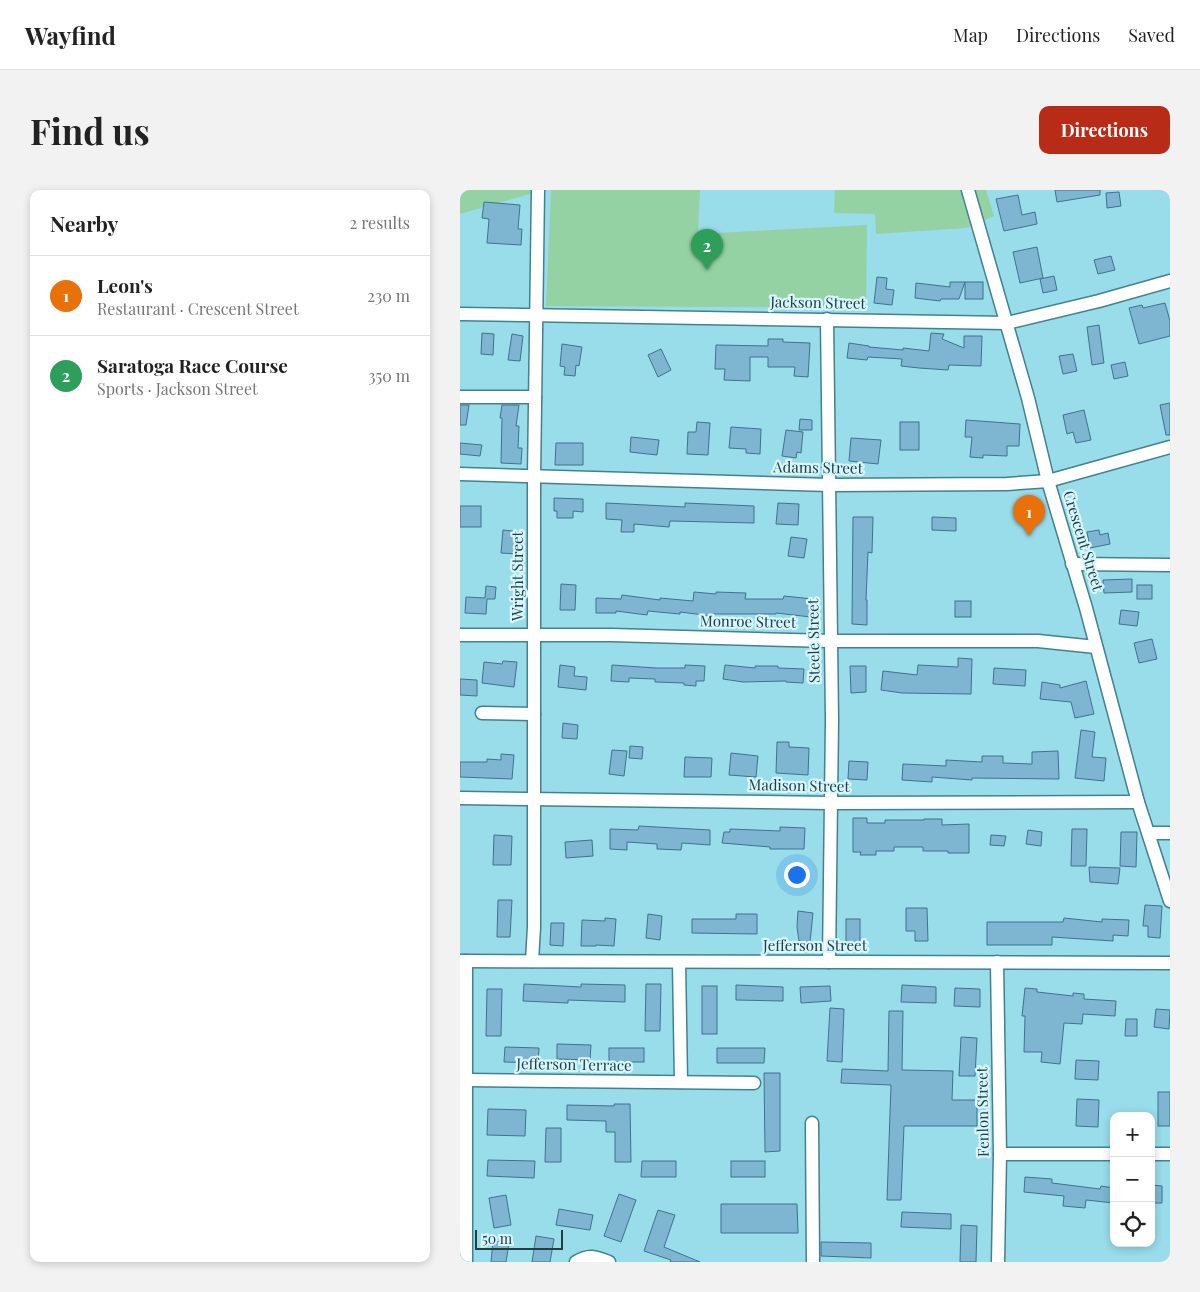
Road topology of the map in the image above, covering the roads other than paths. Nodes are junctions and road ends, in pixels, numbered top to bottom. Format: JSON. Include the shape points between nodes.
{"nodes":[{"id":1,"x":538,"y":190,"type":"edge"},
{"id":2,"x":968,"y":190,"type":"edge"},
{"id":3,"x":1170,"y":281,"type":"edge"},
{"id":4,"x":460,"y":314,"type":"edge"},
{"id":5,"x":536,"y":314,"type":"junction"},
{"id":6,"x":827,"y":320,"type":"junction"},
{"id":7,"x":1007,"y":323,"type":"junction"},
{"id":8,"x":460,"y":397,"type":"edge"},
{"id":9,"x":535,"y":397,"type":"junction"},
{"id":10,"x":1170,"y":447,"type":"edge"},
{"id":11,"x":460,"y":474,"type":"edge"},
{"id":12,"x":534,"y":477,"type":"junction"},
{"id":13,"x":1048,"y":481,"type":"junction"},
{"id":14,"x":828,"y":486,"type":"junction"},
{"id":15,"x":1072,"y":564,"type":"junction"},
{"id":16,"x":1170,"y":565,"type":"edge"},
{"id":17,"x":460,"y":636,"type":"edge"},
{"id":18,"x":534,"y":636,"type":"junction"},
{"id":19,"x":830,"y":641,"type":"junction"},
{"id":20,"x":1096,"y":647,"type":"junction"},
{"id":21,"x":482,"y":713,"type":"dead end"},
{"id":22,"x":534,"y":714,"type":"junction"},
{"id":23,"x":460,"y":798,"type":"edge"},
{"id":24,"x":534,"y":798,"type":"junction"},
{"id":25,"x":1138,"y":802,"type":"junction"},
{"id":26,"x":830,"y":804,"type":"junction"},
{"id":27,"x":1149,"y":833,"type":"junction"},
{"id":28,"x":1170,"y":833,"type":"edge"},
{"id":29,"x":1170,"y":901,"type":"edge"},
{"id":30,"x":463,"y":961,"type":"edge"},
{"id":31,"x":532,"y":961,"type":"junction"},
{"id":32,"x":679,"y":962,"type":"junction"},
{"id":33,"x":830,"y":962,"type":"junction"},
{"id":34,"x":997,"y":962,"type":"junction"},
{"id":35,"x":1170,"y":963,"type":"edge"},
{"id":36,"x":466,"y":1080,"type":"junction"},
{"id":37,"x":681,"y":1082,"type":"junction"},
{"id":38,"x":754,"y":1083,"type":"dead end"},
{"id":39,"x":812,"y":1123,"type":"dead end"},
{"id":40,"x":1000,"y":1154,"type":"junction"},
{"id":41,"x":1110,"y":1154,"type":"edge"},
{"id":42,"x":1155,"y":1154,"type":"edge"},
{"id":43,"x":1170,"y":1154,"type":"edge"},
{"id":44,"x":466,"y":1262,"type":"edge"},
{"id":45,"x":576,"y":1262,"type":"edge"},
{"id":46,"x":609,"y":1262,"type":"edge"},
{"id":47,"x":813,"y":1262,"type":"edge"},
{"id":48,"x":998,"y":1262,"type":"edge"}],
"edges":[{"from":1,"to":5,"type":"street","name":"Wright Street"},
{"from":2,"to":7,"type":"street","name":"Crescent Street"},
{"from":3,"to":7,"type":"street","name":"Jackson Street"},
{"from":4,"to":5,"type":"street","name":"Jackson Street"},
{"from":5,"to":6,"type":"street","name":"Jackson Street"},
{"from":5,"to":9,"type":"street","name":"Wright Street"},
{"from":6,"to":7,"type":"street","name":"Jackson Street"},
{"from":6,"to":14,"type":"street","name":"Steele Street"},
{"from":7,"to":13,"type":"street","name":"Crescent Street"},
{"from":8,"to":9,"type":"street"},
{"from":9,"to":12,"type":"street","name":"Wright Street"},
{"from":10,"to":13,"type":"street","name":"Adams Street"},
{"from":11,"to":12,"type":"street","name":"Adams Street"},
{"from":12,"to":14,"type":"street","name":"Adams Street"},
{"from":12,"to":18,"type":"street","name":"Wright Street"},
{"from":13,"to":14,"type":"street","name":"Adams Street"},
{"from":13,"to":15,"type":"street","name":"Crescent Street"},
{"from":14,"to":19,"type":"street","name":"Steele Street"},
{"from":15,"to":16,"type":"street"},
{"from":15,"to":20,"type":"street","name":"Crescent Street"},
{"from":17,"to":18,"type":"street","name":"Monroe Street"},
{"from":18,"to":19,"type":"street","name":"Monroe Street"},
{"from":18,"to":22,"type":"street","name":"Wright Street"},
{"from":19,"to":20,"type":"street","name":"Monroe Street","via":[[1038,641]]},
{"from":19,"to":26,"type":"street","name":"Steele Street"},
{"from":20,"to":25,"type":"street","name":"Crescent Street"},
{"from":21,"to":22,"type":"street"},
{"from":22,"to":24,"type":"street","name":"Wright Street"},
{"from":23,"to":24,"type":"street","name":"Madison Street"},
{"from":24,"to":26,"type":"street","name":"Madison Street"},
{"from":24,"to":31,"type":"street","name":"Wright Street"},
{"from":25,"to":26,"type":"street","name":"Madison Street"},
{"from":25,"to":27,"type":"street","name":"Crescent Street"},
{"from":26,"to":33,"type":"street","name":"Steele Street"},
{"from":27,"to":28,"type":"street"},
{"from":27,"to":29,"type":"street","name":"Crescent Street"},
{"from":30,"to":31,"type":"street","name":"Jefferson Street"},
{"from":30,"to":36,"type":"street"},
{"from":31,"to":32,"type":"street","name":"Jefferson Street"},
{"from":32,"to":33,"type":"street","name":"Jefferson Street"},
{"from":32,"to":37,"type":"street"},
{"from":33,"to":34,"type":"street","name":"Jefferson Street"},
{"from":34,"to":35,"type":"street","name":"Jefferson Street"},
{"from":34,"to":40,"type":"street","name":"Fenlon Street"},
{"from":36,"to":37,"type":"street","name":"Jefferson Terrace"},
{"from":36,"to":44,"type":"street"},
{"from":37,"to":38,"type":"street","name":"Jefferson Terrace"},
{"from":39,"to":47,"type":"street"},
{"from":40,"to":41,"type":"street"},
{"from":40,"to":48,"type":"street","name":"Fenlon Street"},
{"from":42,"to":43,"type":"street"},
{"from":45,"to":46,"type":"street","via":[[594,1256]]}]}
